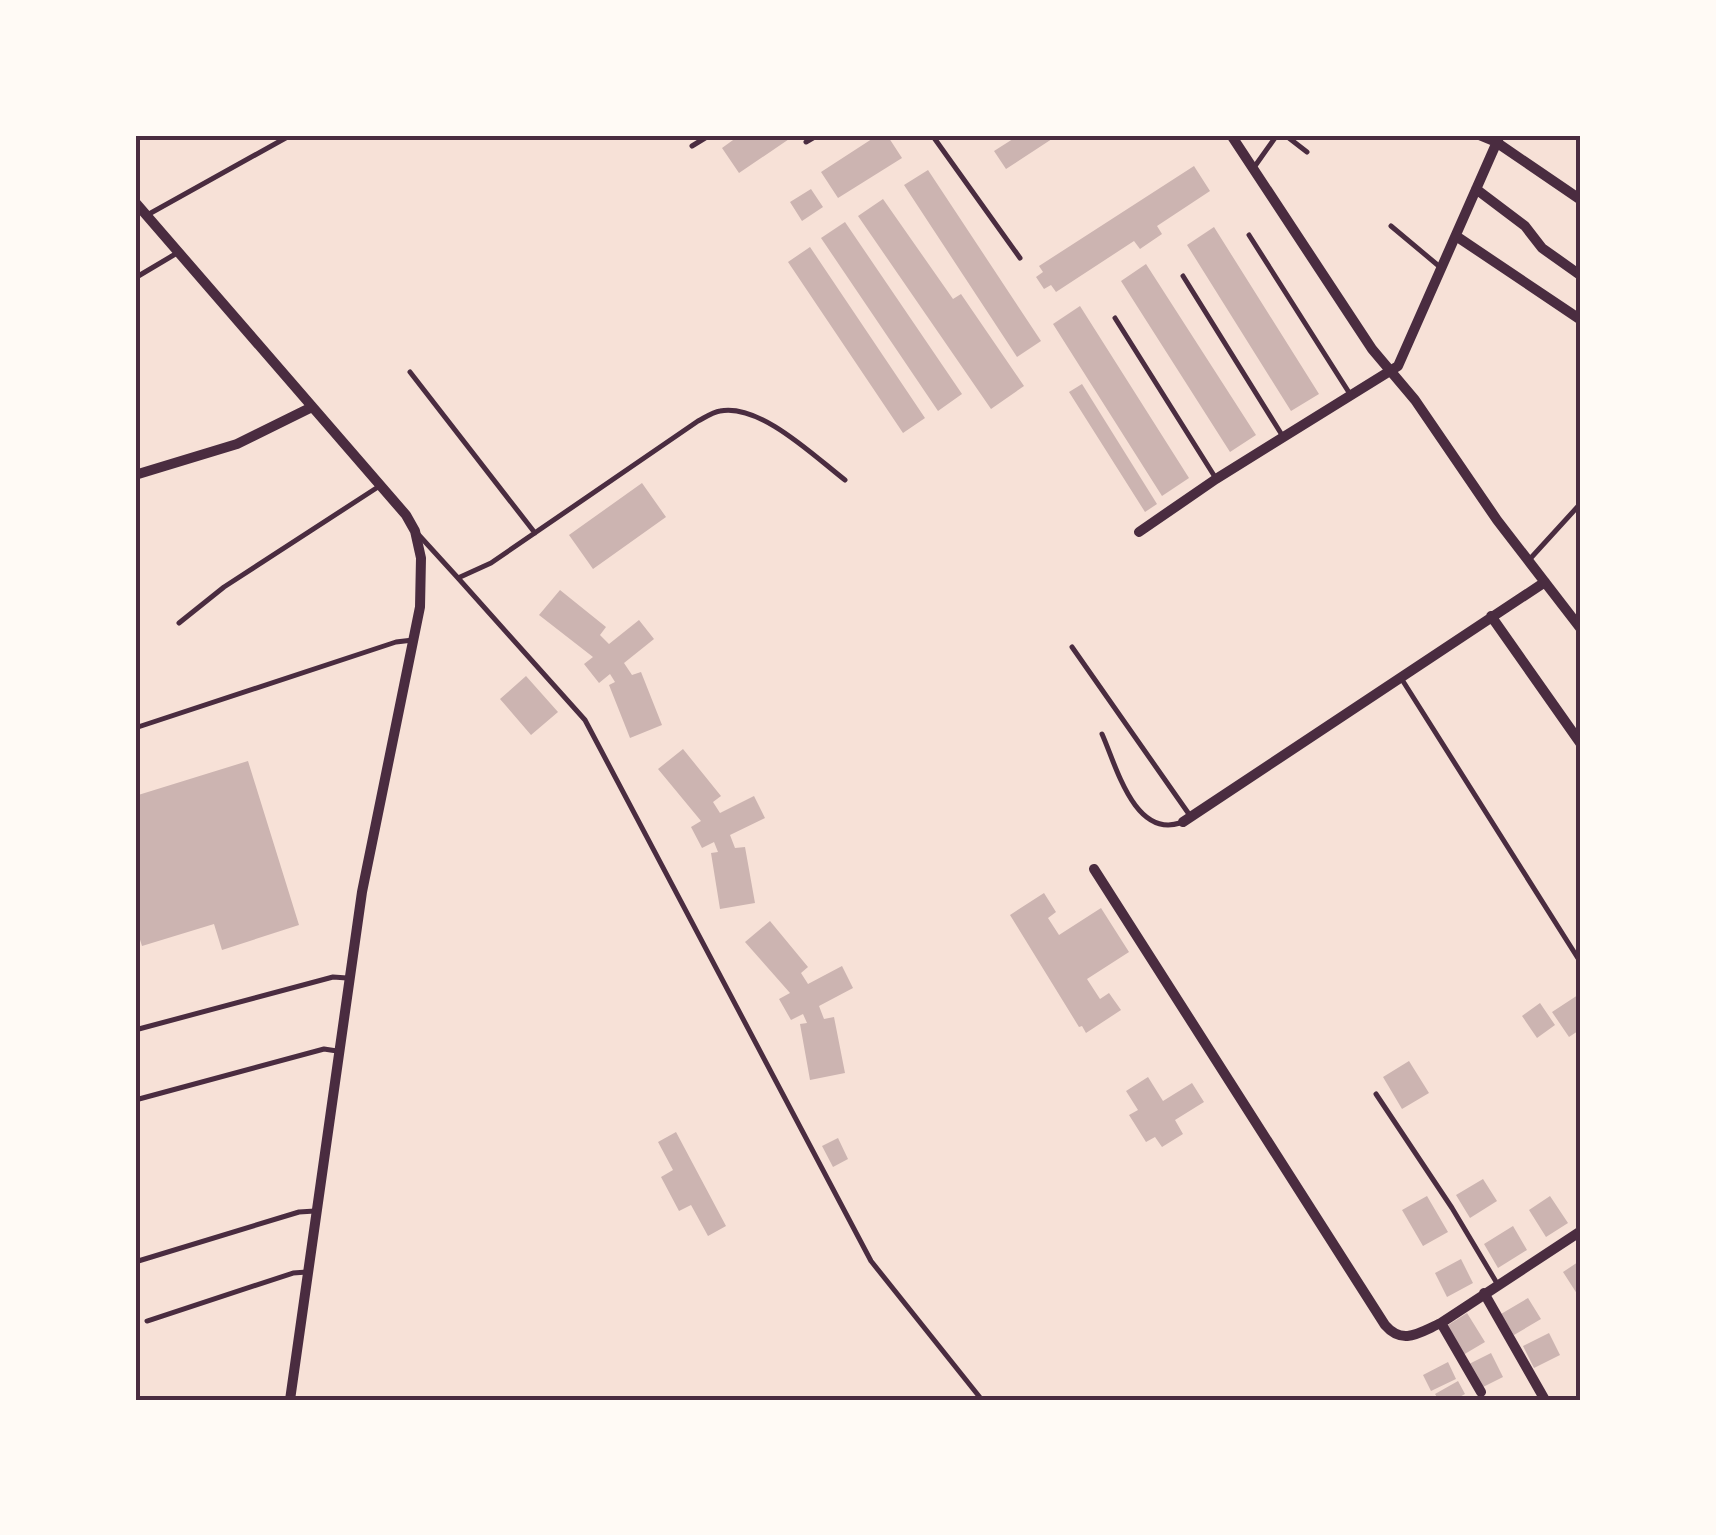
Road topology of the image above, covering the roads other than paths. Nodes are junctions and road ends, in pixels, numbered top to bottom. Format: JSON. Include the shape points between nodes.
{"nodes":[{"id":1,"x":291,"y":135,"type":"edge"},
{"id":2,"x":710,"y":135,"type":"edge"},
{"id":3,"x":818,"y":135,"type":"edge"},
{"id":4,"x":932,"y":135,"type":"edge"},
{"id":5,"x":1231,"y":135,"type":"edge"},
{"id":6,"x":1277,"y":135,"type":"edge"},
{"id":7,"x":1285,"y":135,"type":"edge"},
{"id":8,"x":1478,"y":135,"type":"edge"},
{"id":9,"x":1498,"y":139,"type":"edge"},
{"id":10,"x":806,"y":142,"type":"dead end"},
{"id":11,"x":692,"y":146,"type":"dead end"},
{"id":12,"x":1307,"y":152,"type":"dead end"},
{"id":13,"x":1253,"y":168,"type":"junction"},
{"id":14,"x":1476,"y":190,"type":"junction"},
{"id":15,"x":1581,"y":200,"type":"edge"},
{"id":16,"x":135,"y":202,"type":"edge"},
{"id":17,"x":146,"y":216,"type":"junction"},
{"id":18,"x":1392,"y":226,"type":"dead end"},
{"id":19,"x":1249,"y":235,"type":"dead end"},
{"id":20,"x":1456,"y":236,"type":"junction"},
{"id":21,"x":177,"y":253,"type":"junction"},
{"id":22,"x":1020,"y":258,"type":"dead end"},
{"id":23,"x":1442,"y":269,"type":"junction"},
{"id":24,"x":1580,"y":275,"type":"edge"},
{"id":25,"x":1183,"y":276,"type":"dead end"},
{"id":26,"x":135,"y":278,"type":"edge"},
{"id":27,"x":1115,"y":318,"type":"dead end"},
{"id":28,"x":1581,"y":320,"type":"edge"},
{"id":29,"x":410,"y":372,"type":"dead end"},
{"id":30,"x":1390,"y":373,"type":"junction"},
{"id":31,"x":1352,"y":396,"type":"junction"},
{"id":32,"x":312,"y":407,"type":"junction"},
{"id":33,"x":1284,"y":437,"type":"junction"},
{"id":34,"x":135,"y":476,"type":"edge"},
{"id":35,"x":1216,"y":479,"type":"junction"},
{"id":36,"x":845,"y":480,"type":"dead end"},
{"id":37,"x":380,"y":486,"type":"junction"},
{"id":38,"x":1581,"y":503,"type":"edge"},
{"id":39,"x":415,"y":531,"type":"junction"},
{"id":40,"x":1140,"y":532,"type":"dead end"},
{"id":41,"x":535,"y":533,"type":"junction"},
{"id":42,"x":1528,"y":560,"type":"junction"},
{"id":43,"x":458,"y":578,"type":"junction"},
{"id":44,"x":1545,"y":582,"type":"junction"},
{"id":45,"x":1491,"y":616,"type":"junction"},
{"id":46,"x":179,"y":623,"type":"dead end"},
{"id":47,"x":1581,"y":628,"type":"edge"},
{"id":48,"x":413,"y":640,"type":"junction"},
{"id":49,"x":1072,"y":647,"type":"dead end"},
{"id":50,"x":1400,"y":676,"type":"junction"},
{"id":51,"x":135,"y":728,"type":"edge"},
{"id":52,"x":1102,"y":734,"type":"dead end"},
{"id":53,"x":1581,"y":744,"type":"edge"},
{"id":54,"x":1187,"y":819,"type":"junction"},
{"id":55,"x":1094,"y":869,"type":"dead end"},
{"id":56,"x":1581,"y":963,"type":"edge"},
{"id":57,"x":350,"y":978,"type":"junction"},
{"id":58,"x":135,"y":1030,"type":"edge"},
{"id":59,"x":340,"y":1051,"type":"junction"},
{"id":60,"x":1376,"y":1094,"type":"dead end"},
{"id":61,"x":139,"y":1099,"type":"dead end"},
{"id":62,"x":318,"y":1210,"type":"junction"},
{"id":63,"x":1581,"y":1231,"type":"edge"},
{"id":64,"x":135,"y":1262,"type":"edge"},
{"id":65,"x":310,"y":1272,"type":"junction"},
{"id":66,"x":1498,"y":1285,"type":"junction"},
{"id":67,"x":1484,"y":1294,"type":"junction"},
{"id":68,"x":147,"y":1321,"type":"dead end"},
{"id":69,"x":1442,"y":1323,"type":"junction"},
{"id":70,"x":1481,"y":1392,"type":"dead end"},
{"id":71,"x":290,"y":1400,"type":"edge"},
{"id":72,"x":982,"y":1400,"type":"edge"},
{"id":73,"x":1545,"y":1400,"type":"edge"}],
"edges":[{"from":1,"to":17,"type":"lane"},
{"from":2,"to":11,"type":"lane"},
{"from":3,"to":10,"type":"lane"},
{"from":4,"to":22,"type":"lane"},
{"from":5,"to":13,"type":"street"},
{"from":6,"to":13,"type":"lane"},
{"from":7,"to":12,"type":"lane"},
{"from":8,"to":9,"type":"street"},
{"from":9,"to":14,"type":"street"},
{"from":9,"to":15,"type":"street"},
{"from":13,"to":30,"type":"street"},
{"from":14,"to":20,"type":"street"},
{"from":14,"to":24,"type":"street"},
{"from":16,"to":17,"type":"street"},
{"from":17,"to":21,"type":"street"},
{"from":18,"to":23,"type":"lane"},
{"from":19,"to":31,"type":"lane"},
{"from":20,"to":23,"type":"street"},
{"from":20,"to":28,"type":"street"},
{"from":21,"to":26,"type":"lane"},
{"from":21,"to":32,"type":"street"},
{"from":23,"to":30,"type":"street","via":[[1406,354]]},
{"from":25,"to":33,"type":"lane"},
{"from":27,"to":35,"type":"lane"},
{"from":29,"to":41,"type":"lane"},
{"from":30,"to":31,"type":"street"},
{"from":30,"to":42,"type":"street"},
{"from":31,"to":33,"type":"street"},
{"from":32,"to":34,"type":"street","via":[[236,444]]},
{"from":32,"to":37,"type":"street"},
{"from":33,"to":35,"type":"street"},
{"from":35,"to":40,"type":"street"},
{"from":36,"to":41,"type":"lane","via":[[753,414],[720,410]]},
{"from":37,"to":39,"type":"street"},
{"from":37,"to":46,"type":"lane","via":[[212,594]]},
{"from":38,"to":42,"type":"lane"},
{"from":39,"to":43,"type":"lane"},
{"from":39,"to":48,"type":"street","via":[[421,558]]},
{"from":41,"to":43,"type":"lane"},
{"from":42,"to":44,"type":"street"},
{"from":43,"to":72,"type":"lane","via":[[585,720],[872,1261]]},
{"from":44,"to":45,"type":"street"},
{"from":44,"to":47,"type":"street"},
{"from":45,"to":50,"type":"street"},
{"from":45,"to":53,"type":"street"},
{"from":48,"to":51,"type":"lane"},
{"from":48,"to":57,"type":"street"},
{"from":49,"to":54,"type":"lane"},
{"from":50,"to":54,"type":"street"},
{"from":50,"to":56,"type":"lane"},
{"from":52,"to":54,"type":"lane","via":[[1142,816],[1171,826]]},
{"from":55,"to":69,"type":"street","via":[[1385,1325],[1408,1338]]},
{"from":57,"to":58,"type":"lane"},
{"from":57,"to":59,"type":"street"},
{"from":59,"to":61,"type":"lane","via":[[324,1049]]},
{"from":59,"to":62,"type":"street"},
{"from":60,"to":66,"type":"lane"},
{"from":62,"to":64,"type":"lane"},
{"from":62,"to":65,"type":"street"},
{"from":63,"to":66,"type":"street"},
{"from":65,"to":68,"type":"lane"},
{"from":65,"to":71,"type":"street"},
{"from":66,"to":67,"type":"street"},
{"from":67,"to":69,"type":"street"},
{"from":67,"to":73,"type":"street"},
{"from":69,"to":70,"type":"street"}]}
